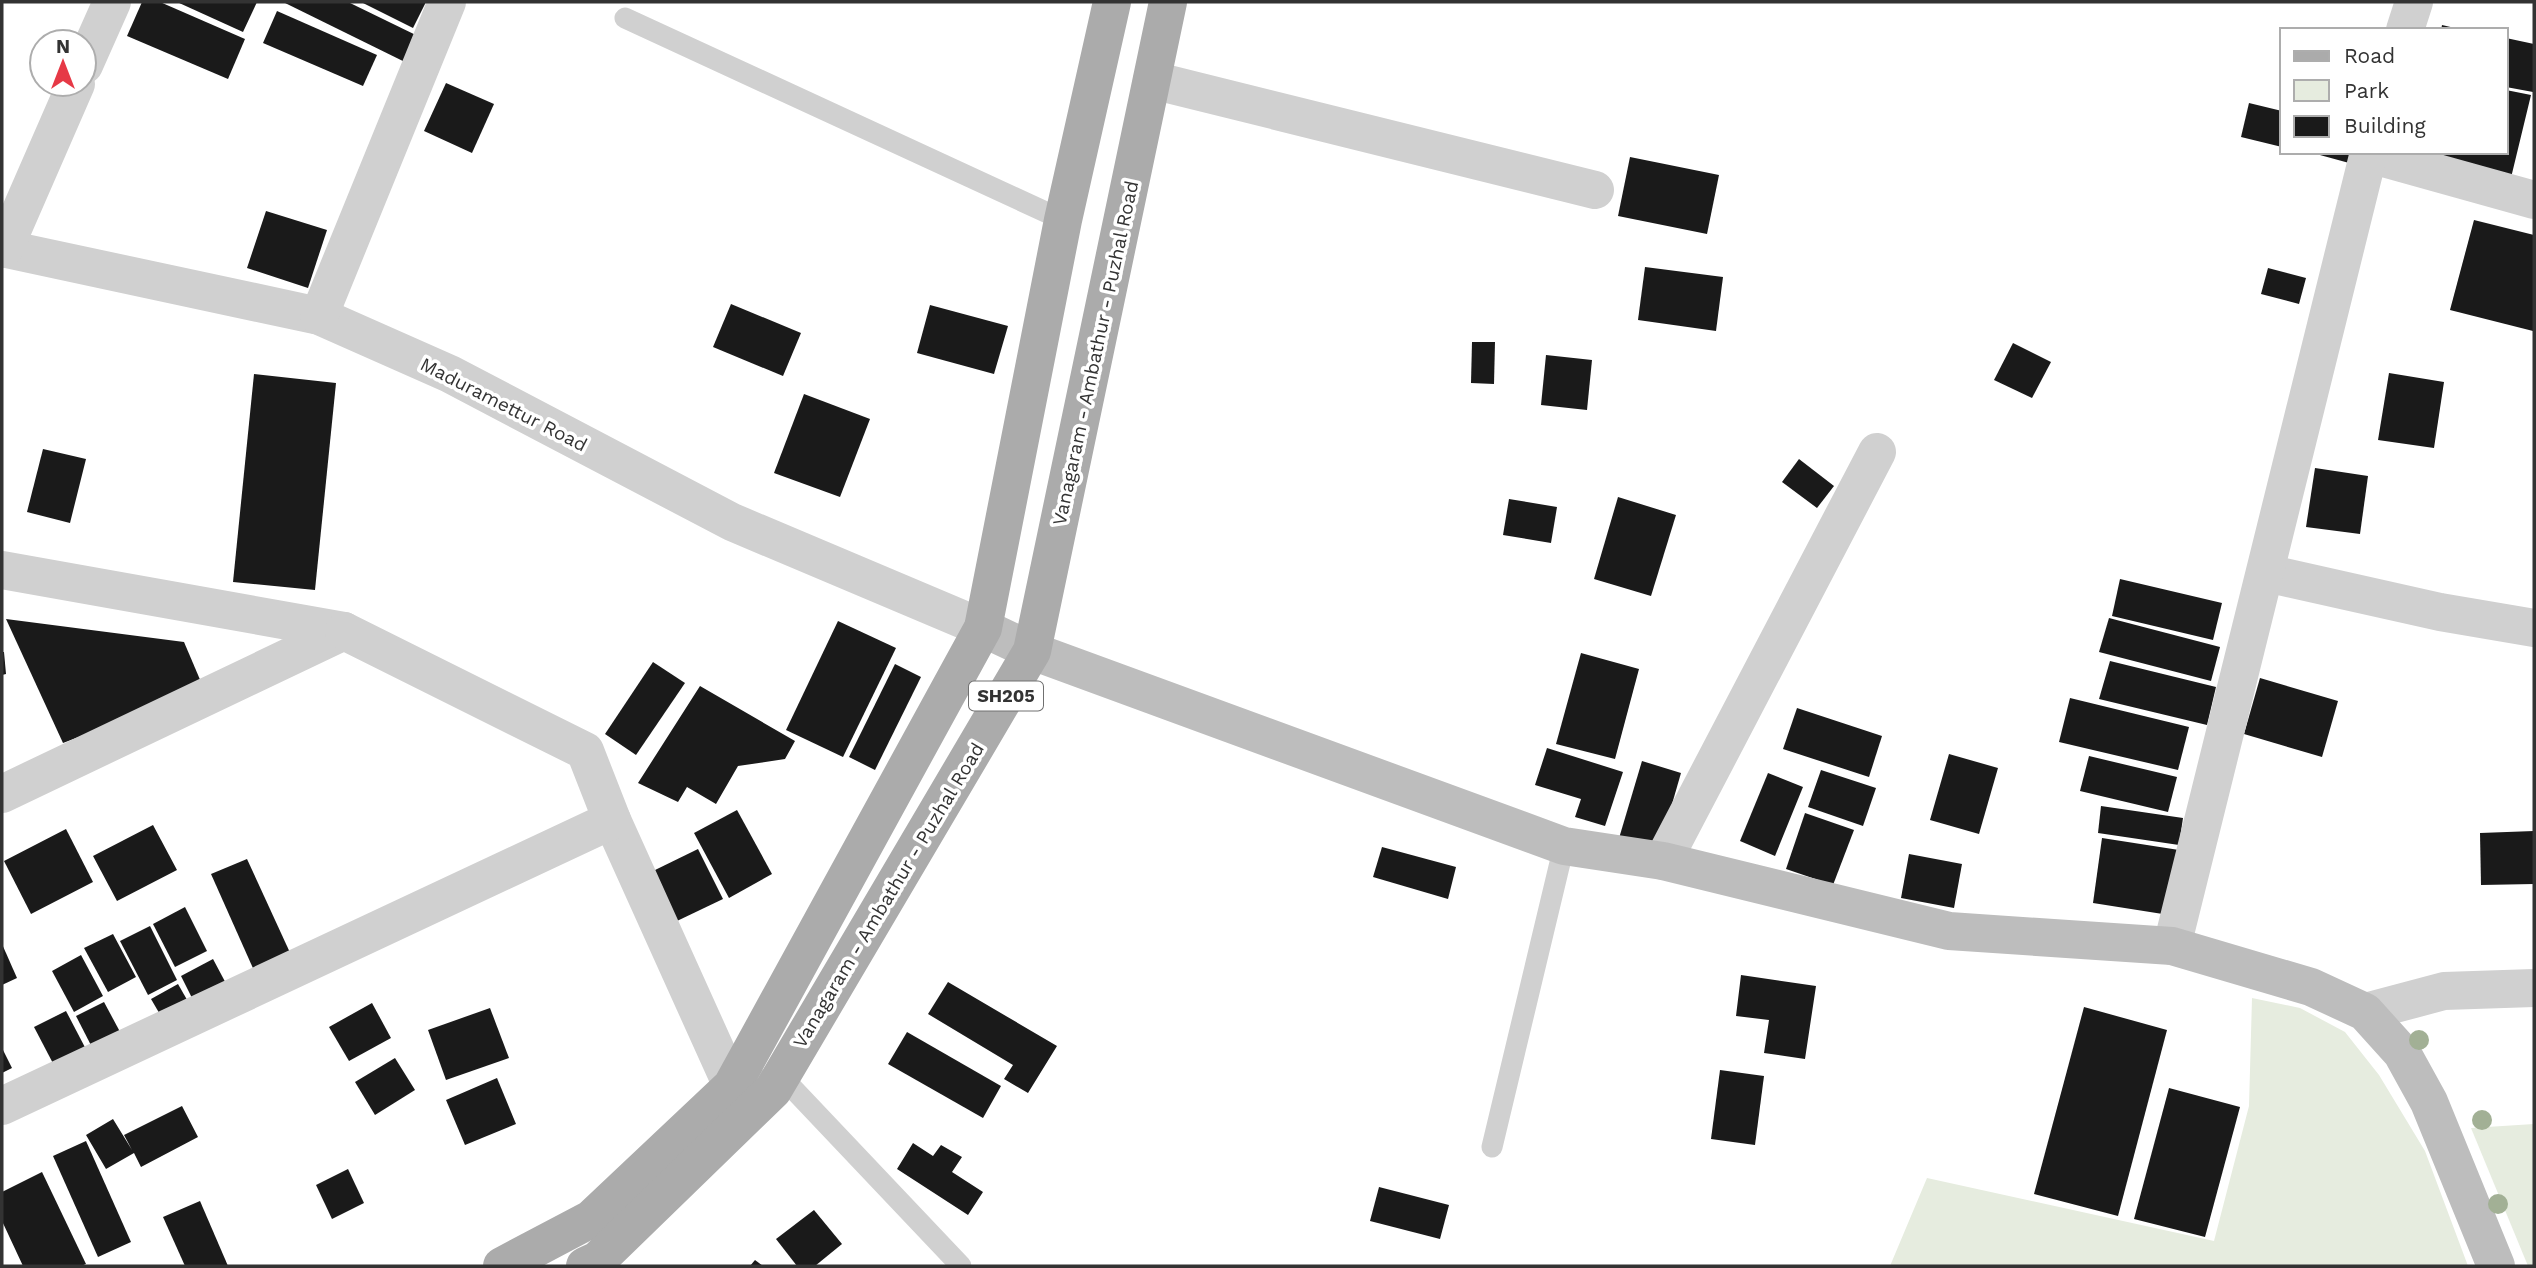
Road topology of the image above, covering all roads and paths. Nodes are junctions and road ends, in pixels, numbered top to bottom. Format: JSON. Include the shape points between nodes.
{"nodes":[{"id":1,"x":112,"y":2,"type":"edge"},
{"id":2,"x":447,"y":2,"type":"edge"},
{"id":3,"x":1112,"y":2,"type":"edge"},
{"id":4,"x":1168,"y":2,"type":"edge"},
{"id":5,"x":2414,"y":2,"type":"edge"},
{"id":6,"x":625,"y":18,"type":"dead end"},
{"id":7,"x":2407,"y":28,"type":"edge"},
{"id":8,"x":98,"y":34,"type":"edge"},
{"id":9,"x":1152,"y":80,"type":"junction"},
{"id":10,"x":70,"y":98,"type":"edge"},
{"id":11,"x":2369,"y":154,"type":"edge"},
{"id":12,"x":2373,"y":154,"type":"edge"},
{"id":13,"x":1595,"y":190,"type":"dead end"},
{"id":14,"x":2534,"y":200,"type":"edge"},
{"id":15,"x":1063,"y":220,"type":"junction"},
{"id":16,"x":3,"y":248,"type":"edge"},
{"id":17,"x":319,"y":316,"type":"junction"},
{"id":18,"x":1877,"y":453,"type":"dead end"},
{"id":19,"x":2,"y":570,"type":"edge"},
{"id":20,"x":2266,"y":573,"type":"junction"},
{"id":21,"x":983,"y":628,"type":"junction"},
{"id":22,"x":2534,"y":628,"type":"edge"},
{"id":23,"x":344,"y":631,"type":"junction"},
{"id":24,"x":1032,"y":651,"type":"junction"},
{"id":25,"x":2,"y":794,"type":"edge"},
{"id":26,"x":612,"y":820,"type":"junction"},
{"id":27,"x":1564,"y":846,"type":"junction"},
{"id":28,"x":1663,"y":860,"type":"junction"},
{"id":29,"x":2172,"y":946,"type":"junction"},
{"id":30,"x":2534,"y":988,"type":"edge"},
{"id":31,"x":2365,"y":1012,"type":"junction"},
{"id":32,"x":777,"y":1083,"type":"junction"},
{"id":33,"x":732,"y":1086,"type":"junction"},
{"id":34,"x":2,"y":1106,"type":"edge"},
{"id":35,"x":1492,"y":1147,"type":"dead end"},
{"id":36,"x":597,"y":1264,"type":"edge"},
{"id":37,"x":502,"y":1266,"type":"edge"},
{"id":38,"x":961,"y":1266,"type":"edge"},
{"id":39,"x":2496,"y":1266,"type":"edge"}],
"edges":[{"from":1,"to":8,"type":"street"},
{"from":2,"to":17,"type":"street"},
{"from":3,"to":15,"type":"main road"},
{"from":4,"to":9,"type":"main road","name":"Vanagaram - Ambathur - Puzhal Road","number":"SH205"},
{"from":5,"to":7,"type":"street"},
{"from":6,"to":15,"type":"lane"},
{"from":9,"to":13,"type":"street"},
{"from":9,"to":24,"type":"main road","name":"Vanagaram - Ambathur - Puzhal Road","number":"SH205"},
{"from":10,"to":16,"type":"street"},
{"from":11,"to":20,"type":"street"},
{"from":12,"to":14,"type":"street"},
{"from":15,"to":21,"type":"main road"},
{"from":16,"to":17,"type":"street","name":"Maduramettur Road"},
{"from":17,"to":21,"type":"street","name":"Maduramettur Road","via":[[450,374],[732,522]]},
{"from":18,"to":28,"type":"street"},
{"from":19,"to":23,"type":"street"},
{"from":20,"to":22,"type":"street"},
{"from":20,"to":29,"type":"street"},
{"from":21,"to":24,"type":"main road"},
{"from":21,"to":33,"type":"main road"},
{"from":23,"to":25,"type":"street"},
{"from":23,"to":26,"type":"street","via":[[585,751]]},
{"from":24,"to":27,"type":"main road"},
{"from":24,"to":32,"type":"main road","name":"Vanagaram - Ambathur - Puzhal Road","number":"SH205"},
{"from":26,"to":33,"type":"street"},
{"from":26,"to":34,"type":"street"},
{"from":27,"to":28,"type":"main road"},
{"from":27,"to":35,"type":"lane"},
{"from":28,"to":29,"type":"main road","via":[[1949,931]]},
{"from":29,"to":31,"type":"main road","via":[[2311,987]]},
{"from":30,"to":31,"type":"street","via":[[2444,991]]},
{"from":31,"to":39,"type":"main road","via":[[2402,1053],[2429,1102]]},
{"from":32,"to":33,"type":"street"},
{"from":32,"to":36,"type":"main road","name":"Vanagaram - Ambathur - Puzhal Road","number":"SH205"},
{"from":32,"to":38,"type":"lane"},
{"from":33,"to":37,"type":"main road","via":[[591,1219]]}]}
